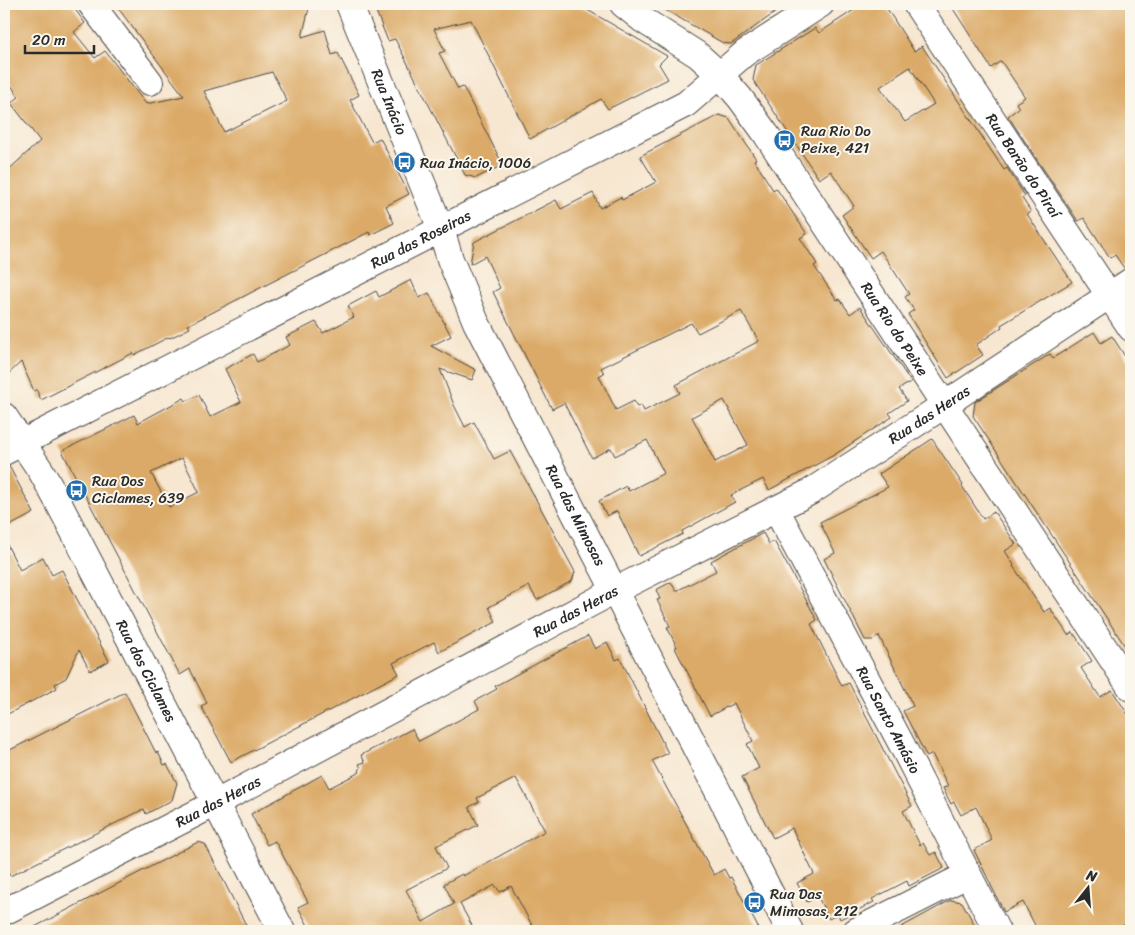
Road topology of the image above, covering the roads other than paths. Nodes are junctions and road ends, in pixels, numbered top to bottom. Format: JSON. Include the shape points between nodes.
{"nodes":[{"id":1,"x":91,"y":4,"type":"edge"},
{"id":2,"x":349,"y":4,"type":"edge"},
{"id":3,"x":623,"y":4,"type":"edge"},
{"id":4,"x":821,"y":4,"type":"edge"},
{"id":5,"x":916,"y":4,"type":"edge"},
{"id":6,"x":720,"y":75,"type":"junction"},
{"id":7,"x":150,"y":82,"type":"dead end"},
{"id":8,"x":441,"y":228,"type":"junction"},
{"id":9,"x":1131,"y":281,"type":"edge"},
{"id":10,"x":1110,"y":295,"type":"junction"},
{"id":11,"x":1131,"y":328,"type":"edge"},
{"id":12,"x":944,"y":405,"type":"junction"},
{"id":13,"x":4,"y":416,"type":"edge"},
{"id":14,"x":13,"y":447,"type":"edge"},
{"id":15,"x":776,"y":509,"type":"junction"},
{"id":16,"x":614,"y":591,"type":"junction"},
{"id":17,"x":1131,"y":688,"type":"edge"},
{"id":18,"x":216,"y":802,"type":"junction"},
{"id":19,"x":967,"y":875,"type":"junction"},
{"id":20,"x":4,"y":912,"type":"edge"},
{"id":21,"x":282,"y":931,"type":"edge"},
{"id":22,"x":790,"y":931,"type":"edge"},
{"id":23,"x":856,"y":931,"type":"edge"},
{"id":24,"x":997,"y":931,"type":"edge"}],
"edges":[{"from":1,"to":7,"type":"street"},
{"from":2,"to":8,"type":"street","name":"Rua Inácio"},
{"from":3,"to":6,"type":"street","name":"Rua Rio do Peixe","via":[[698,55]]},
{"from":4,"to":6,"type":"street","name":"Rua das Roseiras","via":[[745,53]]},
{"from":5,"to":10,"type":"street","name":"Rua Barão do Piraí"},
{"from":6,"to":8,"type":"street","name":"Rua das Roseiras","via":[[686,104]]},
{"from":6,"to":12,"type":"street","name":"Rua Rio do Peixe","via":[[766,134]]},
{"from":8,"to":14,"type":"street","name":"Rua das Roseiras"},
{"from":8,"to":16,"type":"street","name":"Rua das Mimosas","via":[[476,322]]},
{"from":9,"to":10,"type":"street","name":"Rua das Heras"},
{"from":10,"to":11,"type":"street","name":"Rua Barão do Piraí"},
{"from":10,"to":12,"type":"street","name":"Rua das Heras"},
{"from":12,"to":15,"type":"street","name":"Rua das Heras","via":[[810,492]]},
{"from":12,"to":17,"type":"street","name":"Rua Rio do Peixe"},
{"from":13,"to":14,"type":"street","name":"Rua dos Ciclames"},
{"from":14,"to":18,"type":"street","name":"Rua dos Ciclames","via":[[41,471]]},
{"from":15,"to":16,"type":"street","name":"Rua das Heras"},
{"from":15,"to":19,"type":"street","name":"Rua Santo Amásio","via":[[902,745]]},
{"from":16,"to":18,"type":"street","name":"Rua das Heras"},
{"from":16,"to":22,"type":"street","name":"Rua das Mimosas"},
{"from":18,"to":20,"type":"street","name":"Rua das Heras"},
{"from":18,"to":21,"type":"street","name":"Rua dos Ciclames"},
{"from":19,"to":23,"type":"street"},
{"from":19,"to":24,"type":"street","name":"Rua Santo Amásio"}]}
